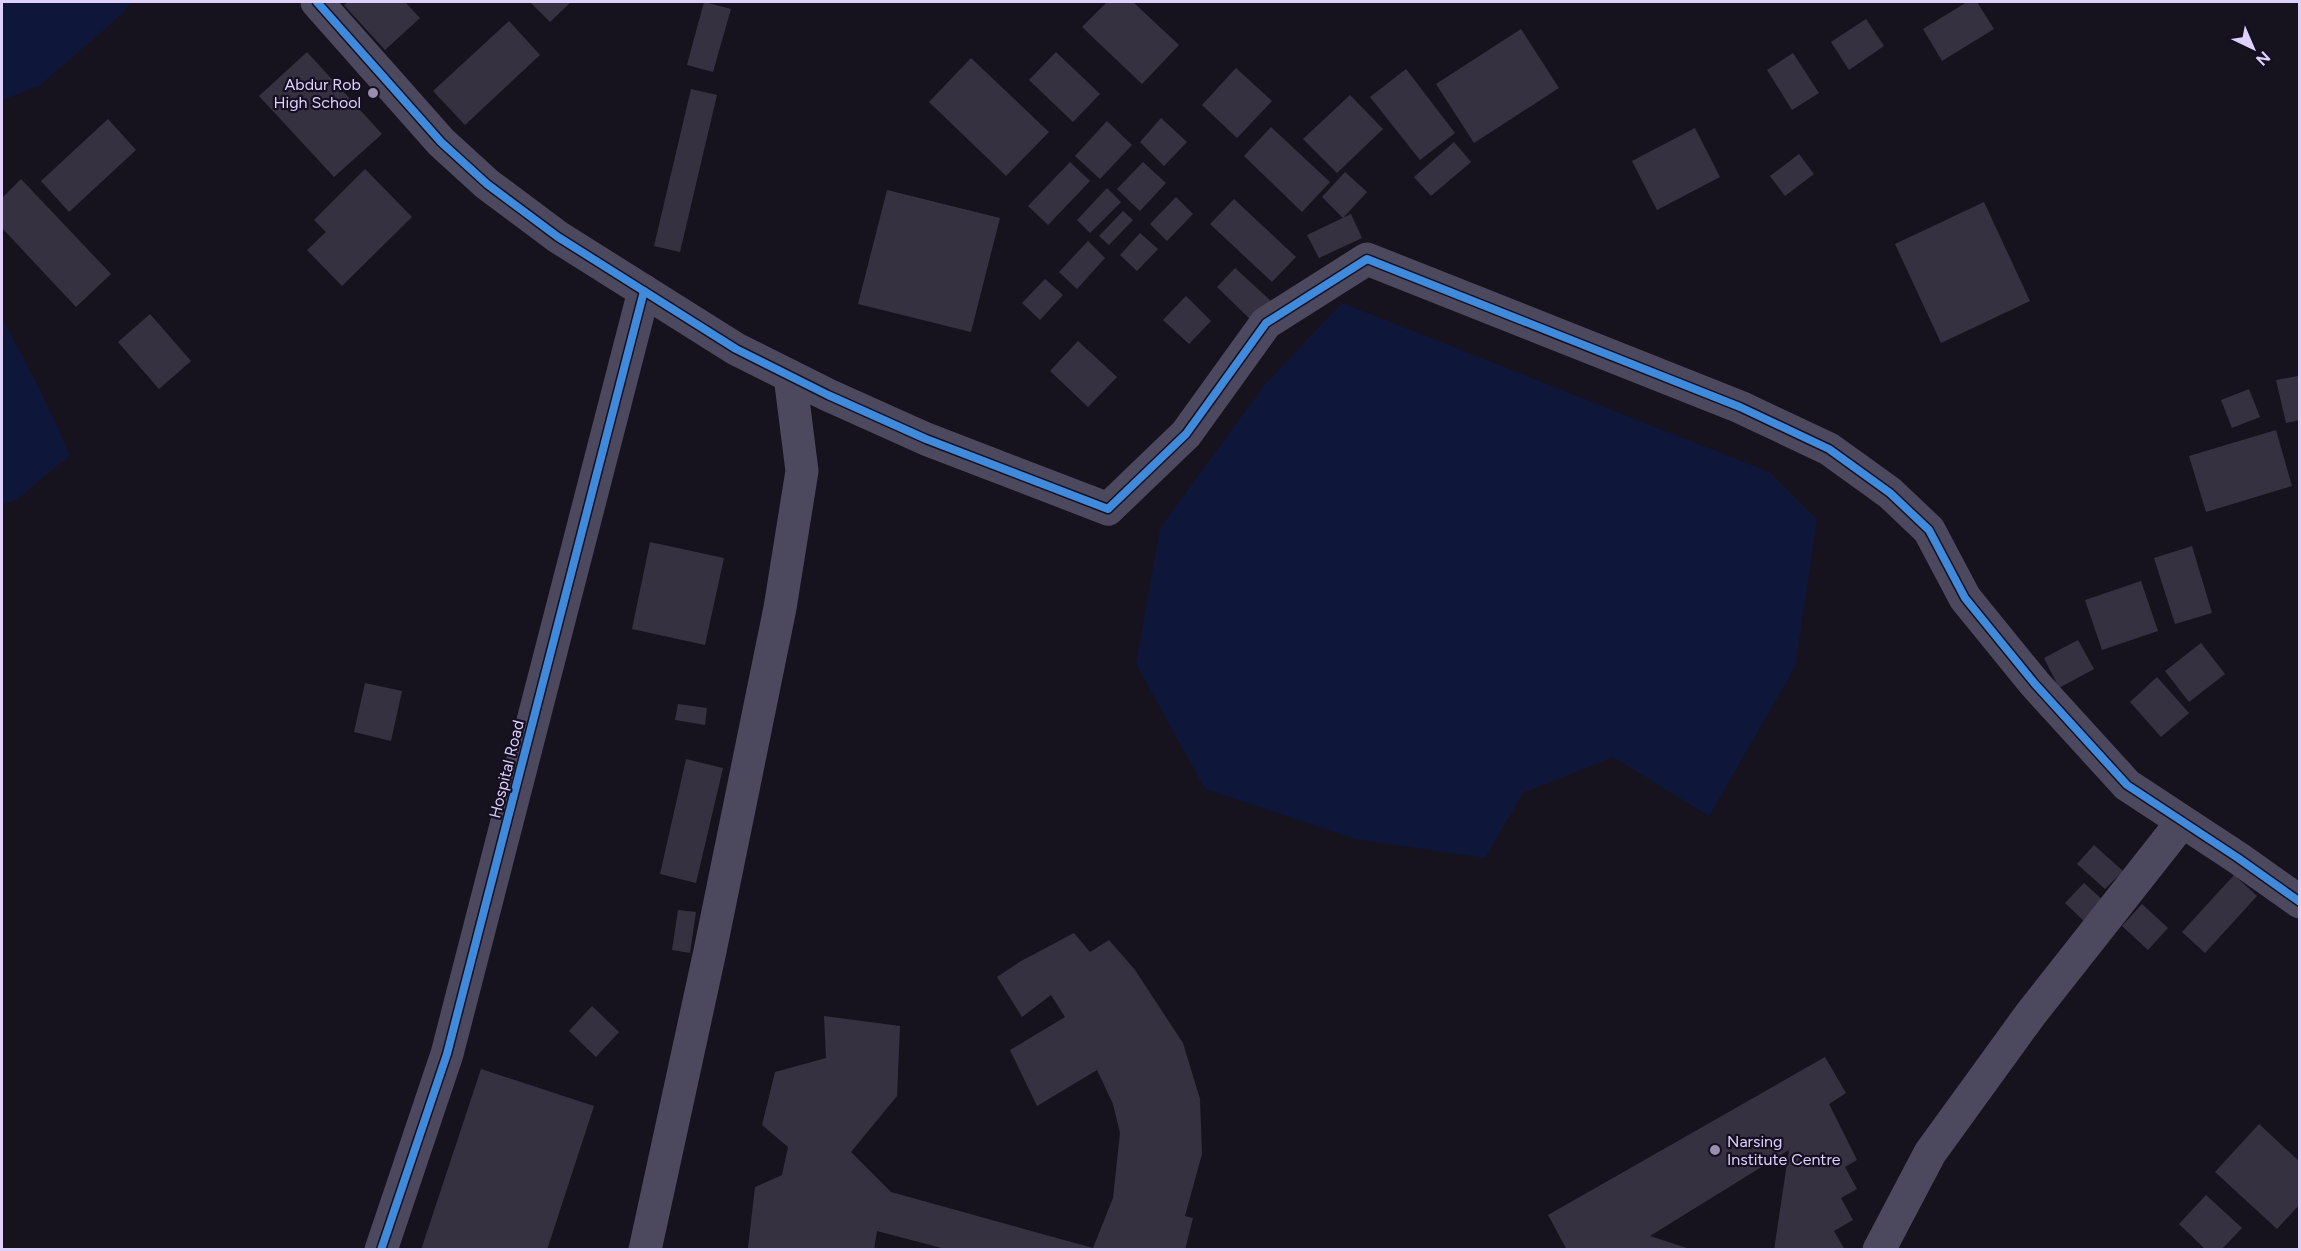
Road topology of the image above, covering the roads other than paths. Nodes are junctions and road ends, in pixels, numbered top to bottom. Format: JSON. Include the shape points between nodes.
{"nodes":[{"id":1,"x":317,"y":2,"type":"edge"},
{"id":2,"x":644,"y":291,"type":"junction"},
{"id":3,"x":790,"y":376,"type":"junction"},
{"id":4,"x":2182,"y":822,"type":"junction"},
{"id":5,"x":2300,"y":902,"type":"edge"},
{"id":6,"x":381,"y":1250,"type":"edge"},
{"id":7,"x":645,"y":1250,"type":"edge"},
{"id":8,"x":1879,"y":1250,"type":"edge"}],
"edges":[{"from":1,"to":2,"type":"street","via":[[441,142],[487,184],[558,237]]},
{"from":2,"to":3,"type":"street","via":[[736,349]]},
{"from":2,"to":6,"type":"street","name":"Hospital Road","via":[[447,1054]]},
{"from":3,"to":4,"type":"street","via":[[926,439],[1108,509],[1186,434],[1266,323],[1367,259],[1740,406],[1828,449],[1890,493],[1929,530],[1965,598],[2035,684],[2127,785]]},
{"from":3,"to":7,"type":"street","via":[[802,471],[780,608]]},
{"from":4,"to":5,"type":"street"},
{"from":4,"to":8,"type":"street","via":[[2030,1015],[1930,1153]]}]}
